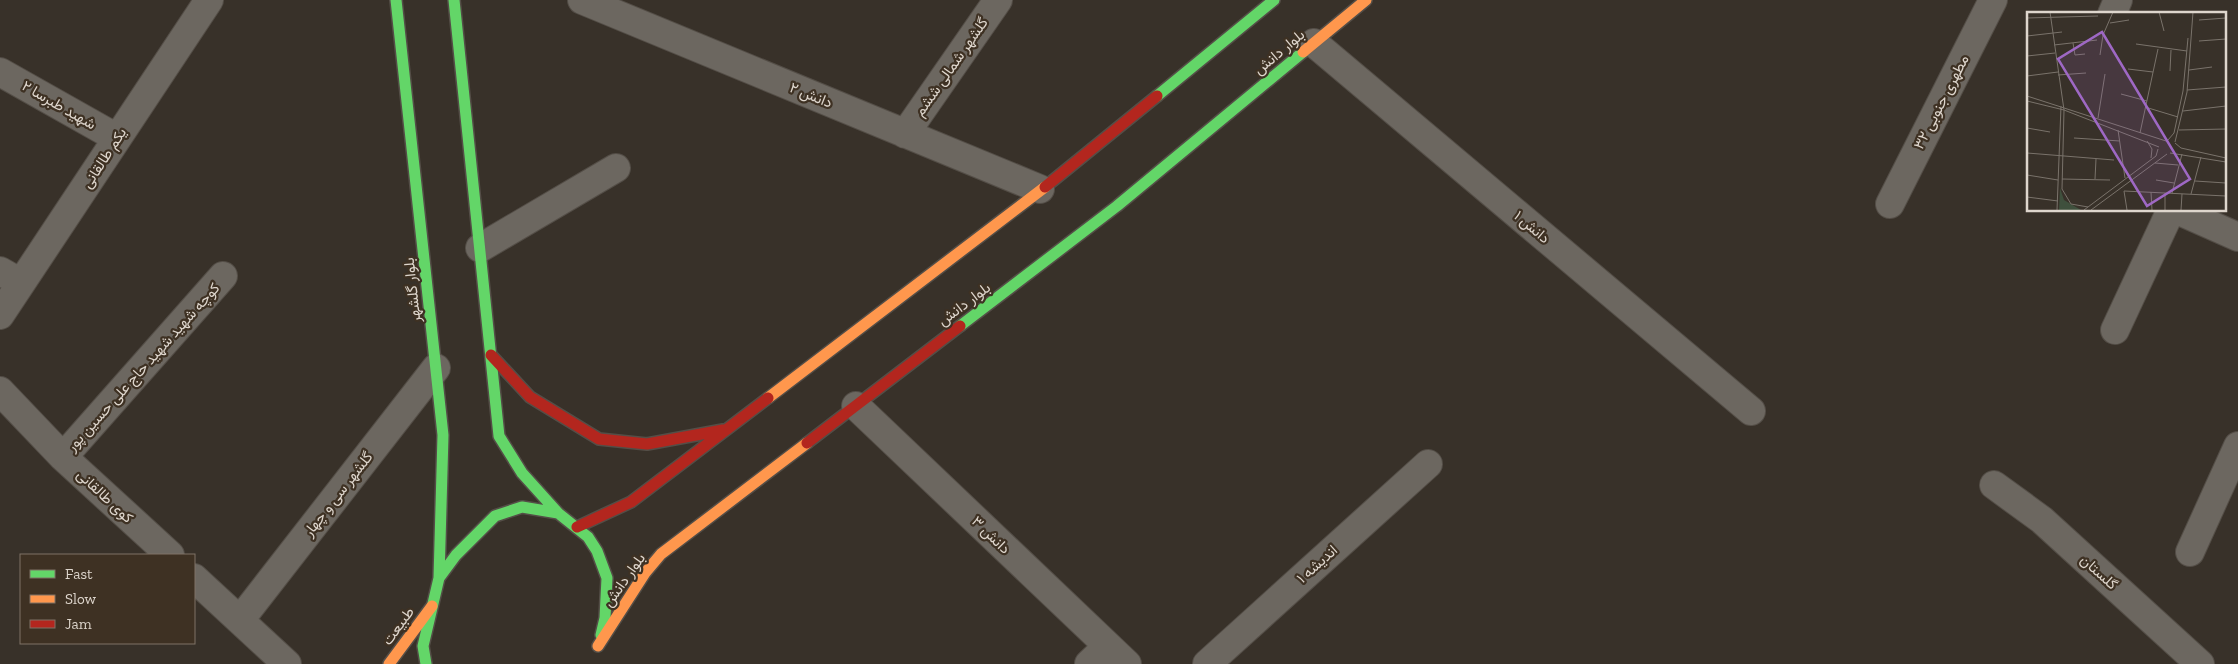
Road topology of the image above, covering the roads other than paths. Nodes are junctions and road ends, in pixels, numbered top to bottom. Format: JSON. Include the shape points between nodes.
{"nodes":[{"id":1,"x":209,"y":0,"type":"edge"},
{"id":2,"x":396,"y":0,"type":"edge"},
{"id":3,"x":454,"y":0,"type":"edge"},
{"id":4,"x":582,"y":0,"type":"edge"},
{"id":5,"x":998,"y":0,"type":"edge"},
{"id":6,"x":1274,"y":0,"type":"edge"},
{"id":7,"x":1366,"y":0,"type":"edge"},
{"id":8,"x":1993,"y":0,"type":"edge"},
{"id":9,"x":2118,"y":0,"type":"edge"},
{"id":10,"x":2113,"y":12,"type":"edge"},
{"id":11,"x":1314,"y":43,"type":"junction"},
{"id":12,"x":0,"y":72,"type":"edge"},
{"id":13,"x":905,"y":134,"type":"junction"},
{"id":14,"x":117,"y":138,"type":"junction"},
{"id":15,"x":616,"y":168,"type":"dead end"},
{"id":16,"x":1040,"y":189,"type":"junction"},
{"id":17,"x":1890,"y":204,"type":"dead end"},
{"id":18,"x":2172,"y":211,"type":"edge"},
{"id":19,"x":2179,"y":211,"type":"edge"},
{"id":20,"x":2238,"y":238,"type":"edge"},
{"id":21,"x":480,"y":248,"type":"junction"},
{"id":22,"x":224,"y":276,"type":"dead end"},
{"id":23,"x":11,"y":277,"type":"edge"},
{"id":24,"x":0,"y":315,"type":"edge"},
{"id":25,"x":2115,"y":330,"type":"dead end"},
{"id":26,"x":491,"y":355,"type":"junction"},
{"id":27,"x":436,"y":368,"type":"junction"},
{"id":28,"x":0,"y":391,"type":"edge"},
{"id":29,"x":856,"y":406,"type":"junction"},
{"id":30,"x":1751,"y":411,"type":"dead end"},
{"id":31,"x":726,"y":429,"type":"junction"},
{"id":32,"x":2238,"y":446,"type":"edge"},
{"id":33,"x":63,"y":457,"type":"junction"},
{"id":34,"x":1428,"y":464,"type":"dead end"},
{"id":35,"x":1994,"y":485,"type":"dead end"},
{"id":36,"x":558,"y":513,"type":"junction"},
{"id":37,"x":577,"y":527,"type":"junction"},
{"id":38,"x":2190,"y":552,"type":"dead end"},
{"id":39,"x":169,"y":554,"type":"edge"},
{"id":40,"x":439,"y":578,"type":"junction"},
{"id":41,"x":195,"y":579,"type":"edge"},
{"id":42,"x":432,"y":606,"type":"junction"},
{"id":43,"x":240,"y":620,"type":"junction"},
{"id":44,"x":1108,"y":658,"type":"edge"},
{"id":45,"x":288,"y":664,"type":"edge"},
{"id":46,"x":389,"y":664,"type":"edge"},
{"id":47,"x":426,"y":664,"type":"edge"},
{"id":48,"x":1207,"y":664,"type":"edge"},
{"id":49,"x":2200,"y":664,"type":"edge"}],
"edges":[{"from":1,"to":14,"type":"street","name":"یکم طالقانی"},
{"from":2,"to":27,"type":"main road","name":"بلوار گلشهر"},
{"from":3,"to":21,"type":"main road"},
{"from":4,"to":13,"type":"street","name":"۲ دانش"},
{"from":5,"to":13,"type":"street","name":"گلشهر شمالی ششم"},
{"from":6,"to":16,"type":"main road"},
{"from":7,"to":11,"type":"main road","name":"بلوار دانش"},
{"from":8,"to":17,"type":"street","name":"مطهری جنوبی ۳۲"},
{"from":9,"to":10,"type":"street"},
{"from":11,"to":29,"type":"main road","name":"بلوار دانش","via":[[1117,206]]},
{"from":11,"to":30,"type":"street","name":"دانش ۱"},
{"from":12,"to":14,"type":"street","name":"۲ شهید طبرسا"},
{"from":13,"to":16,"type":"street","name":"۲ دانش"},
{"from":14,"to":23,"type":"street","name":"یکم طالقانی"},
{"from":15,"to":21,"type":"street"},
{"from":16,"to":31,"type":"main road"},
{"from":18,"to":25,"type":"street"},
{"from":19,"to":20,"type":"street"},
{"from":21,"to":26,"type":"main road"},
{"from":22,"to":33,"type":"street","name":"کوچه شهید شهید حاج علی حسین پور"},
{"from":23,"to":24,"type":"street","name":"یکم طالقانی"},
{"from":26,"to":31,"type":"main road","via":[[530,397],[599,438],[646,444]]},
{"from":26,"to":36,"type":"main road","via":[[499,436],[522,474]]},
{"from":27,"to":40,"type":"main road","name":"بلوار گلشهر","via":[[443,435]]},
{"from":27,"to":43,"type":"street","name":"گلشهر سی و چهار"},
{"from":28,"to":33,"type":"street","name":"کوی طالقانی"},
{"from":29,"to":37,"type":"main road","name":"بلوار دانش","via":[[661,554],[645,573],[597,651],[606,618],[607,578],[597,551]]},
{"from":29,"to":44,"type":"street","name":"دانش ۳"},
{"from":31,"to":37,"type":"main road","via":[[631,502]]},
{"from":32,"to":38,"type":"street"},
{"from":33,"to":39,"type":"street","name":"کوی طالقانی"},
{"from":34,"to":48,"type":"street","name":"اندیشه ۱"},
{"from":35,"to":49,"type":"street","name":"گلستان","via":[[2042,520]]},
{"from":36,"to":37,"type":"main road"},
{"from":36,"to":40,"type":"main road","via":[[522,507],[495,516],[456,555]]},
{"from":40,"to":42,"type":"main road"},
{"from":41,"to":43,"type":"street"},
{"from":42,"to":46,"type":"main road","name":"طبیعت"},
{"from":42,"to":47,"type":"main road","via":[[423,646]]},
{"from":43,"to":45,"type":"street"}]}
